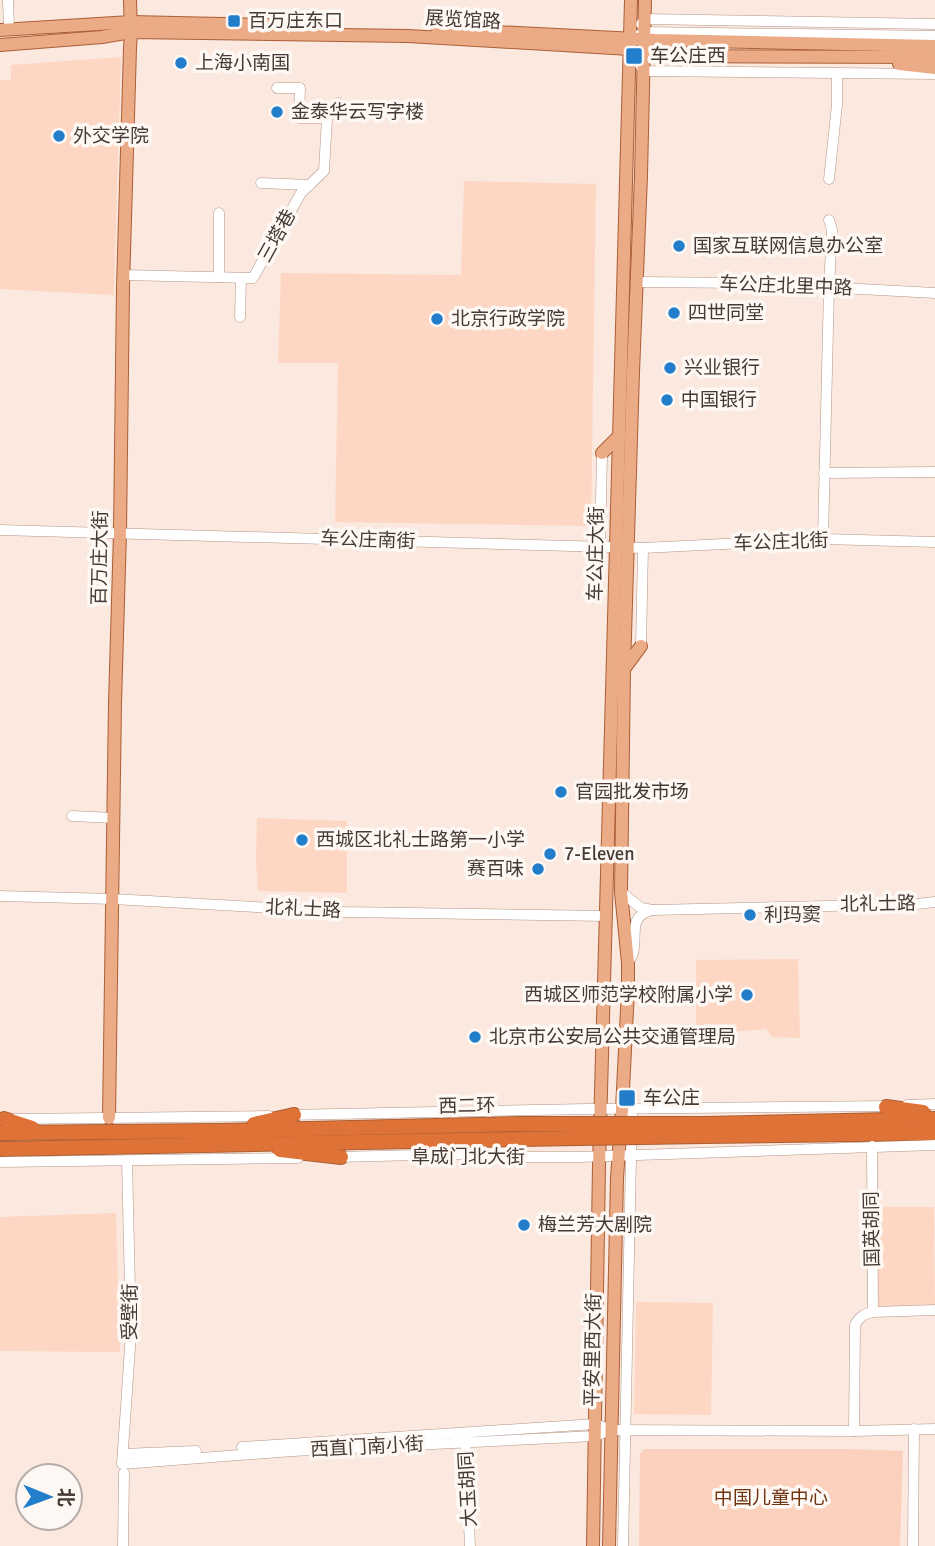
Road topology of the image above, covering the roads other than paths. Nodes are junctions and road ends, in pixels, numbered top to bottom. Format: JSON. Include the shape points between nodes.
{"nodes":[{"id":1,"x":8,"y":0,"type":"edge"},
{"id":2,"x":130,"y":0,"type":"edge"},
{"id":3,"x":631,"y":0,"type":"edge"},
{"id":4,"x":645,"y":0,"type":"edge"},
{"id":5,"x":761,"y":21,"type":"junction"},
{"id":6,"x":935,"y":24,"type":"edge"},
{"id":7,"x":131,"y":27,"type":"junction"},
{"id":8,"x":5,"y":30,"type":"edge"},
{"id":9,"x":645,"y":30,"type":"junction"},
{"id":10,"x":815,"y":34,"type":"junction"},
{"id":11,"x":935,"y":36,"type":"edge"},
{"id":12,"x":630,"y":44,"type":"junction"},
{"id":13,"x":0,"y":45,"type":"edge"},
{"id":14,"x":935,"y":46,"type":"edge"},
{"id":15,"x":644,"y":56,"type":"junction"},
{"id":16,"x":847,"y":57,"type":"junction"},
{"id":17,"x":935,"y":57,"type":"edge"},
{"id":18,"x":935,"y":68,"type":"edge"},
{"id":19,"x":644,"y":71,"type":"junction"},
{"id":20,"x":837,"y":73,"type":"junction"},
{"id":21,"x":935,"y":74,"type":"edge"},
{"id":22,"x":277,"y":88,"type":"dead end"},
{"id":23,"x":338,"y":103,"type":"dead end"},
{"id":24,"x":327,"y":118,"type":"junction"},
{"id":25,"x":829,"y":179,"type":"dead end"},
{"id":26,"x":261,"y":183,"type":"dead end"},
{"id":27,"x":310,"y":185,"type":"junction"},
{"id":28,"x":219,"y":213,"type":"dead end"},
{"id":29,"x":829,"y":220,"type":"dead end"},
{"id":30,"x":123,"y":275,"type":"junction"},
{"id":31,"x":219,"y":277,"type":"junction"},
{"id":32,"x":241,"y":278,"type":"junction"},
{"id":33,"x":637,"y":282,"type":"junction"},
{"id":34,"x":829,"y":287,"type":"junction"},
{"id":35,"x":935,"y":293,"type":"edge"},
{"id":36,"x":240,"y":317,"type":"dead end"},
{"id":37,"x":618,"y":437,"type":"junction"},
{"id":38,"x":603,"y":453,"type":"joint"},
{"id":39,"x":935,"y":472,"type":"edge"},
{"id":40,"x":824,"y":473,"type":"junction"},
{"id":41,"x":0,"y":530,"type":"edge"},
{"id":42,"x":120,"y":533,"type":"junction"},
{"id":43,"x":823,"y":539,"type":"junction"},
{"id":44,"x":935,"y":542,"type":"edge"},
{"id":45,"x":600,"y":547,"type":"junction"},
{"id":46,"x":621,"y":548,"type":"junction"},
{"id":47,"x":643,"y":548,"type":"junction"},
{"id":48,"x":641,"y":646,"type":"joint"},
{"id":49,"x":624,"y":669,"type":"junction"},
{"id":50,"x":72,"y":816,"type":"dead end"},
{"id":51,"x":114,"y":818,"type":"junction"},
{"id":52,"x":621,"y":892,"type":"junction"},
{"id":53,"x":0,"y":896,"type":"edge"},
{"id":54,"x":113,"y":899,"type":"junction"},
{"id":55,"x":935,"y":902,"type":"edge"},
{"id":56,"x":653,"y":910,"type":"junction"},
{"id":57,"x":606,"y":916,"type":"junction"},
{"id":58,"x":628,"y":963,"type":"junction"},
{"id":59,"x":935,"y":1104,"type":"edge"},
{"id":60,"x":886,"y":1107,"type":"junction"},
{"id":61,"x":601,"y":1109,"type":"junction"},
{"id":62,"x":627,"y":1109,"type":"junction"},
{"id":63,"x":935,"y":1113,"type":"edge"},
{"id":64,"x":293,"y":1115,"type":"junction"},
{"id":65,"x":109,"y":1118,"type":"junction"},
{"id":66,"x":935,"y":1119,"type":"edge"},
{"id":67,"x":1,"y":1124,"type":"edge"},
{"id":68,"x":704,"y":1130,"type":"junction"},
{"id":69,"x":935,"y":1133,"type":"edge"},
{"id":70,"x":219,"y":1138,"type":"junction"},
{"id":71,"x":935,"y":1145,"type":"edge"},
{"id":72,"x":872,"y":1146,"type":"junction"},
{"id":73,"x":0,"y":1149,"type":"edge"},
{"id":74,"x":625,"y":1155,"type":"junction"},
{"id":75,"x":600,"y":1156,"type":"junction"},
{"id":76,"x":341,"y":1157,"type":"junction"},
{"id":77,"x":127,"y":1160,"type":"junction"},
{"id":78,"x":0,"y":1162,"type":"edge"},
{"id":79,"x":935,"y":1310,"type":"edge"},
{"id":80,"x":873,"y":1312,"type":"junction"},
{"id":81,"x":914,"y":1429,"type":"junction"},
{"id":82,"x":935,"y":1429,"type":"edge"},
{"id":83,"x":595,"y":1430,"type":"junction"},
{"id":84,"x":611,"y":1430,"type":"junction"},
{"id":85,"x":625,"y":1430,"type":"junction"},
{"id":86,"x":854,"y":1431,"type":"junction"},
{"id":87,"x":465,"y":1438,"type":"junction"},
{"id":88,"x":123,"y":1464,"type":"junction"},
{"id":89,"x":123,"y":1546,"type":"edge"},
{"id":90,"x":470,"y":1546,"type":"edge"},
{"id":91,"x":593,"y":1546,"type":"edge"},
{"id":92,"x":609,"y":1546,"type":"edge"},
{"id":93,"x":623,"y":1546,"type":"edge"},
{"id":94,"x":913,"y":1546,"type":"edge"}],
"edges":[{"from":1,"to":8,"type":"street"},
{"from":2,"to":7,"type":"main road","name":"百万庄大街"},
{"from":3,"to":12,"type":"main road","name":"车公庄大街"},
{"from":4,"to":9,"type":"main road"},
{"from":5,"to":6,"type":"street"},
{"from":5,"to":9,"type":"street"},
{"from":5,"to":10,"type":"street"},
{"from":7,"to":8,"type":"main road","name":"展览馆路"},
{"from":7,"to":12,"type":"main road","name":"展览馆路"},
{"from":7,"to":13,"type":"main road","name":"展览馆路","via":[[102,37]]},
{"from":7,"to":30,"type":"main road","name":"百万庄大街"},
{"from":9,"to":10,"type":"street"},
{"from":9,"to":12,"type":"main road","name":"展览馆路"},
{"from":9,"to":12,"type":"street"},
{"from":9,"to":14,"type":"main road"},
{"from":9,"to":15,"type":"main road"},
{"from":10,"to":11,"type":"street"},
{"from":12,"to":15,"type":"main road"},
{"from":12,"to":19,"type":"street"},
{"from":12,"to":37,"type":"main road","name":"车公庄大街"},
{"from":15,"to":16,"type":"main road"},
{"from":15,"to":19,"type":"main road","name":"车公庄大街"},
{"from":16,"to":17,"type":"main road"},
{"from":16,"to":18,"type":"main road"},
{"from":19,"to":20,"type":"street"},
{"from":19,"to":33,"type":"main road","name":"车公庄大街"},
{"from":20,"to":21,"type":"street"},
{"from":20,"to":25,"type":"street"},
{"from":22,"to":24,"type":"street","via":[[300,88],[299,118]]},
{"from":23,"to":24,"type":"street"},
{"from":24,"to":27,"type":"street","name":"三塔巷","via":[[324,171]]},
{"from":26,"to":27,"type":"street","name":"三塔巷"},
{"from":27,"to":32,"type":"street","name":"三塔巷","via":[[253,278]]},
{"from":28,"to":31,"type":"street"},
{"from":29,"to":34,"type":"street"},
{"from":30,"to":31,"type":"street","name":"三塔巷"},
{"from":30,"to":42,"type":"main road","name":"百万庄大街"},
{"from":31,"to":32,"type":"street","name":"三塔巷"},
{"from":32,"to":36,"type":"street","name":"三塔巷"},
{"from":33,"to":34,"type":"street","name":"车公庄北里中路"},
{"from":33,"to":46,"type":"main road","name":"车公庄大街"},
{"from":34,"to":35,"type":"street","name":"车公庄北里中路"},
{"from":34,"to":40,"type":"street"},
{"from":37,"to":38,"type":"main road"},
{"from":37,"to":46,"type":"main road","name":"车公庄大街"},
{"from":38,"to":45,"type":"street"},
{"from":39,"to":40,"type":"street"},
{"from":40,"to":43,"type":"street"},
{"from":41,"to":42,"type":"street","name":"车公庄南街"},
{"from":42,"to":45,"type":"street","name":"车公庄南街"},
{"from":42,"to":51,"type":"main road","name":"百万庄大街"},
{"from":43,"to":44,"type":"street","name":"车公庄北街"},
{"from":43,"to":47,"type":"street","name":"车公庄北街"},
{"from":45,"to":46,"type":"street","name":"车公庄南街"},
{"from":46,"to":47,"type":"street","name":"车公庄北街"},
{"from":46,"to":49,"type":"main road","name":"车公庄大街"},
{"from":46,"to":57,"type":"main road","name":"车公庄大街"},
{"from":47,"to":48,"type":"street"},
{"from":48,"to":49,"type":"main road"},
{"from":49,"to":52,"type":"main road","name":"车公庄大街"},
{"from":50,"to":51,"type":"street"},
{"from":51,"to":54,"type":"main road","name":"百万庄大街"},
{"from":52,"to":56,"type":"street","name":"北礼士路","via":[[641,908]]},
{"from":52,"to":58,"type":"main road","name":"车公庄大街"},
{"from":53,"to":54,"type":"street","name":"北礼士路"},
{"from":54,"to":57,"type":"street","name":"北礼士路","via":[[345,912]]},
{"from":54,"to":65,"type":"main road","name":"百万庄大街"},
{"from":55,"to":56,"type":"street","name":"北礼士路"},
{"from":56,"to":58,"type":"street","via":[[638,918]]},
{"from":57,"to":61,"type":"main road","name":"车公庄大街"},
{"from":58,"to":62,"type":"main road","name":"车公庄大街"},
{"from":59,"to":60,"type":"street"},
{"from":60,"to":62,"type":"street"},
{"from":60,"to":63,"type":"highway"},
{"from":61,"to":62,"type":"street"},
{"from":61,"to":64,"type":"street"},
{"from":61,"to":75,"type":"main road","name":"平安里西大街"},
{"from":62,"to":74,"type":"main road","name":"平安里西大街"},
{"from":64,"to":65,"type":"street"},
{"from":64,"to":70,"type":"highway"},
{"from":65,"to":67,"type":"street"},
{"from":66,"to":68,"type":"highway","name":"西二环"},
{"from":67,"to":70,"type":"highway","name":"西二环","via":[[47,1133]]},
{"from":68,"to":69,"type":"highway","name":"西二环"},
{"from":68,"to":70,"type":"highway","name":"西二环","bridge":true},
{"from":70,"to":73,"type":"highway","name":"西二环"},
{"from":70,"to":76,"type":"highway"},
{"from":71,"to":72,"type":"street","name":"阜成门北大街"},
{"from":72,"to":74,"type":"street","name":"阜成门北大街"},
{"from":72,"to":80,"type":"street","name":"国英胡同"},
{"from":74,"to":75,"type":"street","name":"阜成门北大街"},
{"from":74,"to":84,"type":"main road","name":"平安里西大街","via":[[617,1178]]},
{"from":74,"to":85,"type":"street"},
{"from":75,"to":76,"type":"street","name":"阜成门北大街"},
{"from":75,"to":83,"type":"main road","name":"平安里西大街"},
{"from":76,"to":77,"type":"street","name":"阜成门北大街"},
{"from":77,"to":78,"type":"street","name":"阜成门北大街"},
{"from":77,"to":88,"type":"street","name":"受壁街","via":[[131,1333]]},
{"from":79,"to":80,"type":"street"},
{"from":80,"to":86,"type":"street","via":[[864,1314],[855,1325]]},
{"from":81,"to":82,"type":"street","name":"西直门南小街"},
{"from":81,"to":86,"type":"street","name":"西直门南小街"},
{"from":81,"to":94,"type":"street"},
{"from":83,"to":84,"type":"street","name":"西直门南小街"},
{"from":83,"to":87,"type":"street","name":"西直门南小街"},
{"from":83,"to":91,"type":"main road","name":"平安里西大街"},
{"from":84,"to":85,"type":"street","name":"西直门南小街"},
{"from":84,"to":92,"type":"main road","name":"平安里西大街"},
{"from":85,"to":86,"type":"street","name":"西直门南小街"},
{"from":85,"to":93,"type":"street"},
{"from":87,"to":88,"type":"street","name":"西直门南小街","via":[[199,1451]]},
{"from":87,"to":90,"type":"street","name":"大玉胡同"},
{"from":88,"to":89,"type":"street","name":"受壁街"}]}
